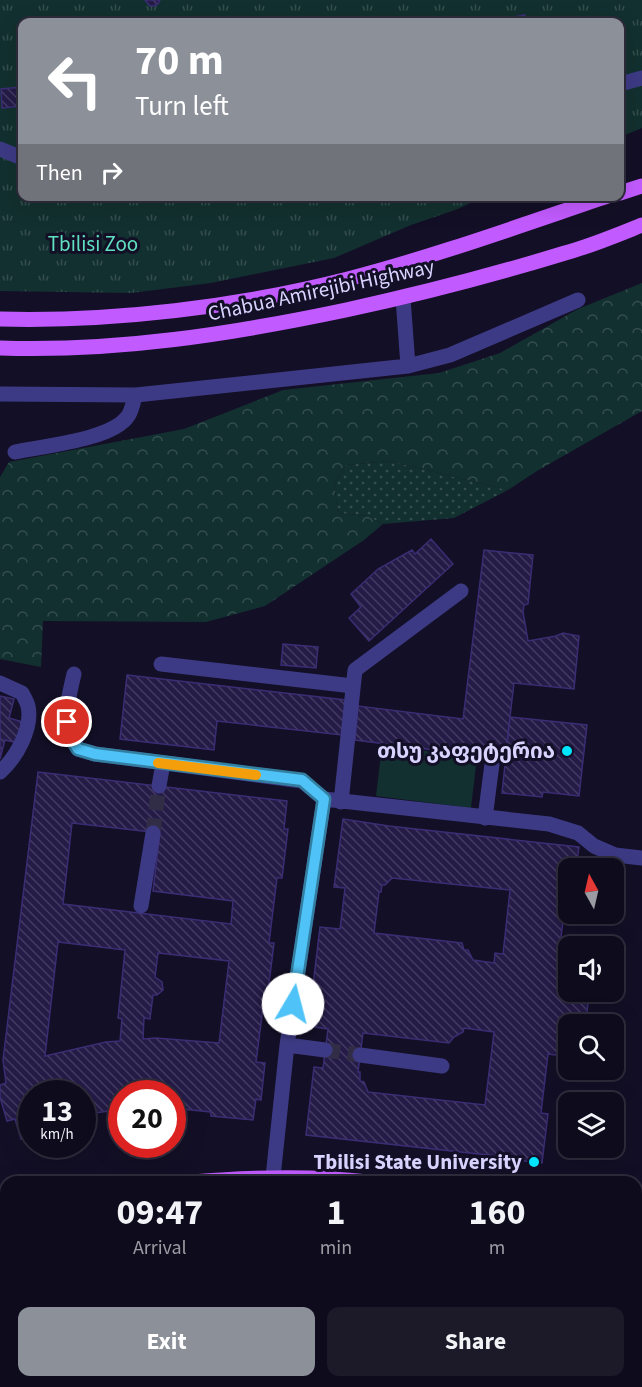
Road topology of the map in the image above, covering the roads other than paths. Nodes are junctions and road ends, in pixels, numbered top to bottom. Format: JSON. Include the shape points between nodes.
{"nodes":[{"id":1,"x":642,"y":78,"type":"edge"},
{"id":2,"x":624,"y":83,"type":"edge"},
{"id":3,"x":0,"y":149,"type":"edge"},
{"id":4,"x":18,"y":156,"type":"edge"},
{"id":5,"x":642,"y":186,"type":"edge"},
{"id":6,"x":624,"y":192,"type":"edge"},
{"id":7,"x":593,"y":201,"type":"edge"},
{"id":8,"x":642,"y":225,"type":"edge"},
{"id":9,"x":403,"y":298,"type":"junction"},
{"id":10,"x":578,"y":300,"type":"dead end"},
{"id":11,"x":0,"y":319,"type":"edge"},
{"id":12,"x":0,"y":348,"type":"edge"},
{"id":13,"x":408,"y":366,"type":"junction"},
{"id":14,"x":0,"y":394,"type":"edge"},
{"id":15,"x":136,"y":395,"type":"junction"},
{"id":16,"x":15,"y":452,"type":"dead end"},
{"id":17,"x":461,"y":591,"type":"dead end"},
{"id":18,"x":161,"y":664,"type":"dead end"},
{"id":19,"x":74,"y":674,"type":"dead end"},
{"id":20,"x":0,"y":683,"type":"edge"},
{"id":21,"x":353,"y":686,"type":"junction"},
{"id":22,"x":163,"y":763,"type":"junction"},
{"id":23,"x":492,"y":764,"type":"dead end"},
{"id":24,"x":0,"y":772,"type":"edge"},
{"id":25,"x":159,"y":786,"type":"tunnel mouth"},
{"id":26,"x":324,"y":799,"type":"junction"},
{"id":27,"x":341,"y":801,"type":"junction"},
{"id":28,"x":485,"y":818,"type":"junction"},
{"id":29,"x":153,"y":833,"type":"tunnel mouth"},
{"id":30,"x":642,"y":858,"type":"edge"},
{"id":31,"x":141,"y":906,"type":"dead end"},
{"id":32,"x":287,"y":1045,"type":"junction"},
{"id":33,"x":325,"y":1050,"type":"tunnel mouth"},
{"id":34,"x":360,"y":1055,"type":"tunnel mouth"},
{"id":35,"x":442,"y":1066,"type":"dead end"},
{"id":36,"x":273,"y":1176,"type":"edge"}],
"edges":[{"from":1,"to":2,"type":"street"},
{"from":3,"to":4,"type":"street"},
{"from":5,"to":6,"type":"main road"},
{"from":7,"to":11,"type":"main road","name":"Chabua Amirejibi Highway","via":[[433,255],[251,300],[102,317]]},
{"from":8,"to":9,"type":"main road","name":"Chabua Amirejibi Highway","via":[[567,253]]},
{"from":9,"to":12,"type":"main road","name":"Chabua Amirejibi Highway","via":[[268,327],[119,346]]},
{"from":9,"to":13,"type":"street"},
{"from":10,"to":13,"type":"street","via":[[450,356]]},
{"from":13,"to":15,"type":"street"},
{"from":14,"to":15,"type":"street"},
{"from":15,"to":16,"type":"street","via":[[128,416],[115,429]]},
{"from":17,"to":21,"type":"street","via":[[356,670]]},
{"from":18,"to":21,"type":"street"},
{"from":19,"to":22,"type":"street","via":[[66,709],[69,735],[78,749]]},
{"from":20,"to":24,"type":"street","via":[[22,693],[29,707],[21,747]]},
{"from":21,"to":27,"type":"street"},
{"from":22,"to":25,"type":"street"},
{"from":22,"to":26,"type":"street","via":[[302,780]]},
{"from":23,"to":28,"type":"street"},
{"from":26,"to":27,"type":"street"},
{"from":26,"to":32,"type":"street"},
{"from":27,"to":28,"type":"street"},
{"from":28,"to":30,"type":"street","via":[[549,824],[578,832],[594,846],[615,855]]},
{"from":29,"to":31,"type":"street"},
{"from":32,"to":33,"type":"street"},
{"from":32,"to":36,"type":"street"},
{"from":34,"to":35,"type":"street"}]}
